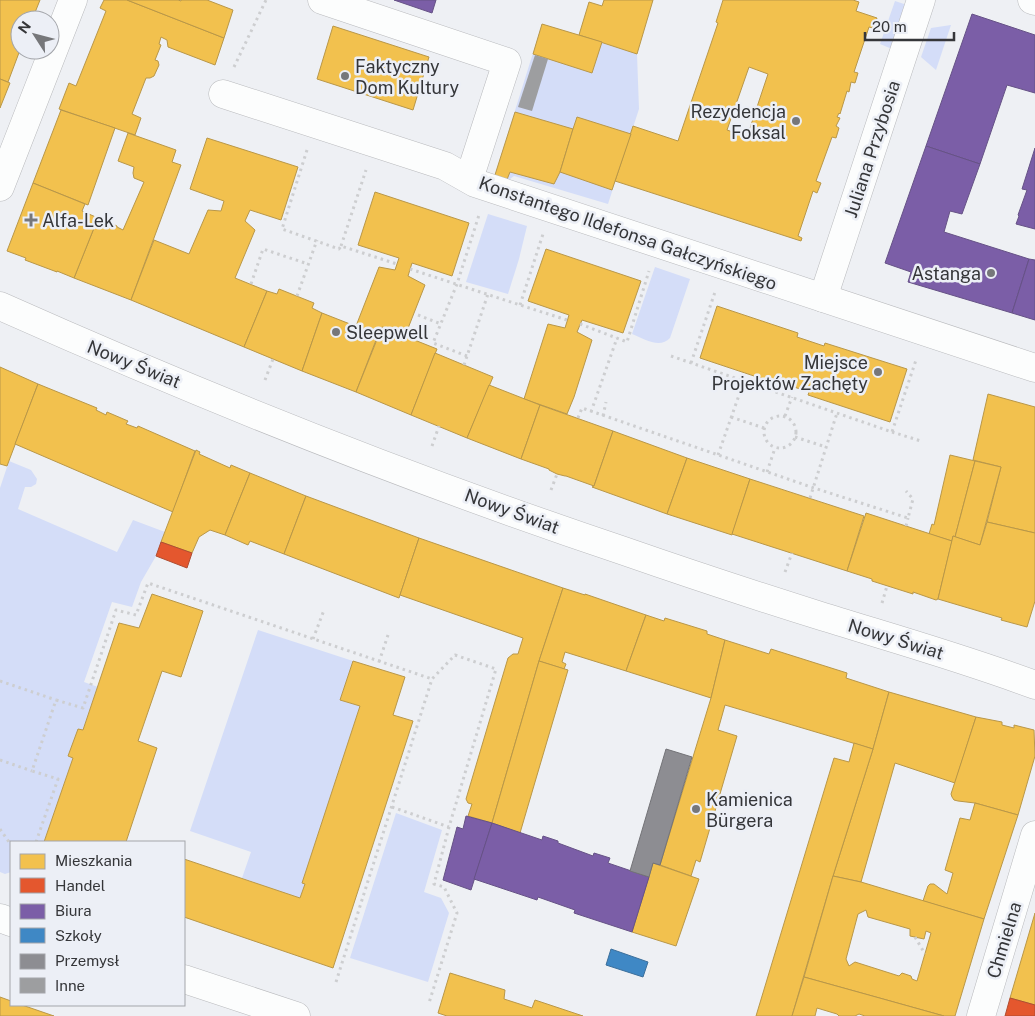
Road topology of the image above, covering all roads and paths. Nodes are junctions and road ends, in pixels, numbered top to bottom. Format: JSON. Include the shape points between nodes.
{"nodes":[{"id":1,"x":74,"y":0,"type":"edge"},
{"id":2,"x":266,"y":0,"type":"edge"},
{"id":3,"x":322,"y":0,"type":"edge"},
{"id":4,"x":922,"y":0,"type":"edge"},
{"id":5,"x":223,"y":94,"type":"joint"},
{"id":6,"x":316,"y":124,"type":"junction"},
{"id":7,"x":375,"y":143,"type":"junction"},
{"id":8,"x":478,"y":183,"type":"junction"},
{"id":9,"x":0,"y":187,"type":"edge"},
{"id":10,"x":545,"y":228,"type":"dead end"},
{"id":11,"x":317,"y":240,"type":"junction"},
{"id":12,"x":341,"y":246,"type":"junction"},
{"id":13,"x":308,"y":264,"type":"junction"},
{"id":14,"x":397,"y":264,"type":"dead end"},
{"id":15,"x":652,"y":264,"type":"dead end"},
{"id":16,"x":410,"y":269,"type":"dead end"},
{"id":17,"x":251,"y":284,"type":"dead end"},
{"id":18,"x":457,"y":284,"type":"junction"},
{"id":19,"x":716,"y":288,"type":"dead end"},
{"id":20,"x":488,"y":294,"type":"junction"},
{"id":21,"x":297,"y":296,"type":"dead end"},
{"id":22,"x":823,"y":298,"type":"junction"},
{"id":23,"x":520,"y":305,"type":"junction"},
{"id":24,"x":0,"y":306,"type":"edge"},
{"id":25,"x":418,"y":315,"type":"dead end"},
{"id":26,"x":567,"y":320,"type":"dead end"},
{"id":27,"x":441,"y":324,"type":"junction"},
{"id":28,"x":580,"y":324,"type":"dead end"},
{"id":29,"x":617,"y":338,"type":"junction"},
{"id":30,"x":918,"y":354,"type":"dead end"},
{"id":31,"x":467,"y":356,"type":"junction"},
{"id":32,"x":672,"y":356,"type":"dead end"},
{"id":33,"x":273,"y":359,"type":"dead end"},
{"id":34,"x":691,"y":363,"type":"junction"},
{"id":35,"x":464,"y":365,"type":"dead end"},
{"id":36,"x":1035,"y":368,"type":"edge"},
{"id":37,"x":265,"y":380,"type":"dead end"},
{"id":38,"x":744,"y":381,"type":"junction"},
{"id":39,"x":792,"y":397,"type":"junction"},
{"id":40,"x":606,"y":402,"type":"dead end"},
{"id":41,"x":591,"y":412,"type":"junction"},
{"id":42,"x":837,"y":413,"type":"junction"},
{"id":43,"x":603,"y":416,"type":"junction"},
{"id":44,"x":785,"y":416,"type":"junction"},
{"id":45,"x":731,"y":417,"type":"junction"},
{"id":46,"x":578,"y":418,"type":"dead end"},
{"id":47,"x":440,"y":426,"type":"dead end"},
{"id":48,"x":764,"y":428,"type":"junction"},
{"id":49,"x":892,"y":432,"type":"junction"},
{"id":50,"x":795,"y":438,"type":"junction"},
{"id":51,"x":921,"y":441,"type":"dead end"},
{"id":52,"x":432,"y":446,"type":"dead end"},
{"id":53,"x":775,"y":448,"type":"junction"},
{"id":54,"x":826,"y":448,"type":"junction"},
{"id":55,"x":718,"y":456,"type":"junction"},
{"id":56,"x":767,"y":472,"type":"junction"},
{"id":57,"x":558,"y":474,"type":"dead end"},
{"id":58,"x":814,"y":488,"type":"junction"},
{"id":59,"x":551,"y":490,"type":"dead end"},
{"id":60,"x":906,"y":491,"type":"dead end"},
{"id":61,"x":810,"y":498,"type":"dead end"},
{"id":62,"x":908,"y":518,"type":"junction"},
{"id":63,"x":906,"y":526,"type":"dead end"},
{"id":64,"x":792,"y":553,"type":"dead end"},
{"id":65,"x":785,"y":572,"type":"dead end"},
{"id":66,"x":886,"y":586,"type":"dead end"},
{"id":67,"x":882,"y":603,"type":"dead end"},
{"id":68,"x":324,"y":610,"type":"dead end"},
{"id":69,"x":390,"y":632,"type":"dead end"},
{"id":70,"x":314,"y":639,"type":"junction"},
{"id":71,"x":379,"y":662,"type":"junction"},
{"id":72,"x":432,"y":680,"type":"junction"},
{"id":73,"x":0,"y":682,"type":"edge"},
{"id":74,"x":1035,"y":685,"type":"edge"},
{"id":75,"x":56,"y":700,"type":"junction"},
{"id":76,"x":0,"y":760,"type":"edge"},
{"id":77,"x":32,"y":770,"type":"junction"},
{"id":78,"x":392,"y":806,"type":"junction"},
{"id":79,"x":450,"y":827,"type":"junction"},
{"id":80,"x":0,"y":830,"type":"edge"},
{"id":81,"x":1035,"y":835,"type":"edge"},
{"id":82,"x":36,"y":841,"type":"edge"},
{"id":83,"x":10,"y":844,"type":"edge"},
{"id":84,"x":915,"y":937,"type":"dead end"},
{"id":85,"x":925,"y":954,"type":"dead end"},
{"id":86,"x":185,"y":979,"type":"edge"},
{"id":87,"x":336,"y":982,"type":"dead end"},
{"id":88,"x":429,"y":1003,"type":"dead end"},
{"id":89,"x":296,"y":1016,"type":"edge"},
{"id":90,"x":981,"y":1016,"type":"edge"}],
"edges":[{"from":1,"to":9,"type":"street"},
{"from":2,"to":5,"type":"path"},
{"from":3,"to":8,"type":"street","via":[[506,62]]},
{"from":4,"to":22,"type":"street","name":"Juliana Przybosia"},
{"from":5,"to":6,"type":"street","name":"Konstantego Ildefonsa Gałczyńskiego"},
{"from":6,"to":7,"type":"street","name":"Konstantego Ildefonsa Gałczyńskiego"},
{"from":6,"to":11,"type":"path","via":[[282,229]]},
{"from":7,"to":8,"type":"street","name":"Konstantego Ildefonsa Gałczyńskiego","via":[[445,166]]},
{"from":7,"to":12,"type":"path"},
{"from":8,"to":18,"type":"path"},
{"from":8,"to":22,"type":"street","name":"Konstantego Ildefonsa Gałczyńskiego"},
{"from":10,"to":23,"type":"path"},
{"from":11,"to":12,"type":"path","via":[[340,249]]},
{"from":11,"to":13,"type":"path"},
{"from":12,"to":14,"type":"path"},
{"from":13,"to":17,"type":"path","via":[[263,249]]},
{"from":13,"to":21,"type":"path"},
{"from":15,"to":29,"type":"path","via":[[627,342]]},
{"from":16,"to":18,"type":"path"},
{"from":18,"to":20,"type":"path"},
{"from":18,"to":27,"type":"path"},
{"from":19,"to":34,"type":"path"},
{"from":20,"to":23,"type":"path"},
{"from":20,"to":31,"type":"path"},
{"from":22,"to":36,"type":"street","name":"Konstantego Ildefonsa Gałczyńskiego"},
{"from":23,"to":26,"type":"path"},
{"from":24,"to":74,"type":"street","name":"Nowy Świat","via":[[98,350],[436,484],[620,550]]},
{"from":25,"to":27,"type":"path"},
{"from":27,"to":31,"type":"path","via":[[433,343]]},
{"from":28,"to":29,"type":"path"},
{"from":29,"to":41,"type":"path"},
{"from":30,"to":49,"type":"path"},
{"from":31,"to":35,"type":"path"},
{"from":32,"to":34,"type":"path"},
{"from":33,"to":37,"type":"path"},
{"from":34,"to":38,"type":"path"},
{"from":38,"to":39,"type":"path"},
{"from":38,"to":45,"type":"path"},
{"from":39,"to":42,"type":"path"},
{"from":39,"to":44,"type":"path"},
{"from":40,"to":43,"type":"path"},
{"from":41,"to":43,"type":"path"},
{"from":41,"to":46,"type":"path","via":[[582,408]]},
{"from":42,"to":49,"type":"path"},
{"from":42,"to":54,"type":"path"},
{"from":43,"to":55,"type":"path"},
{"from":44,"to":48,"type":"path","via":[[772,418]]},
{"from":44,"to":50,"type":"path","via":[[795,426]]},
{"from":45,"to":48,"type":"path"},
{"from":45,"to":55,"type":"path"},
{"from":47,"to":52,"type":"path"},
{"from":48,"to":53,"type":"path","via":[[766,441]]},
{"from":49,"to":51,"type":"path"},
{"from":50,"to":53,"type":"path","via":[[785,448]]},
{"from":50,"to":54,"type":"path"},
{"from":53,"to":56,"type":"path"},
{"from":54,"to":58,"type":"path"},
{"from":55,"to":56,"type":"path"},
{"from":56,"to":58,"type":"path"},
{"from":57,"to":59,"type":"path"},
{"from":58,"to":61,"type":"path"},
{"from":58,"to":62,"type":"path"},
{"from":60,"to":62,"type":"path","via":[[913,499]]},
{"from":62,"to":63,"type":"path"},
{"from":64,"to":65,"type":"path"},
{"from":66,"to":67,"type":"path"},
{"from":68,"to":70,"type":"path"},
{"from":69,"to":71,"type":"path"},
{"from":70,"to":71,"type":"path"},
{"from":70,"to":75,"type":"path","via":[[148,584],[136,615],[116,610],[82,708]]},
{"from":71,"to":72,"type":"path"},
{"from":72,"to":78,"type":"path"},
{"from":72,"to":79,"type":"path","via":[[455,655],[496,669]]},
{"from":73,"to":75,"type":"path"},
{"from":75,"to":77,"type":"path"},
{"from":76,"to":77,"type":"path"},
{"from":77,"to":82,"type":"path","via":[[58,779]]},
{"from":78,"to":79,"type":"path"},
{"from":78,"to":87,"type":"path"},
{"from":79,"to":88,"type":"path","via":[[434,884],[444,887],[457,912]]},
{"from":80,"to":83,"type":"path"},
{"from":81,"to":90,"type":"street","name":"Chmielna"},
{"from":84,"to":85,"type":"path"},
{"from":86,"to":89,"type":"street"}]}
